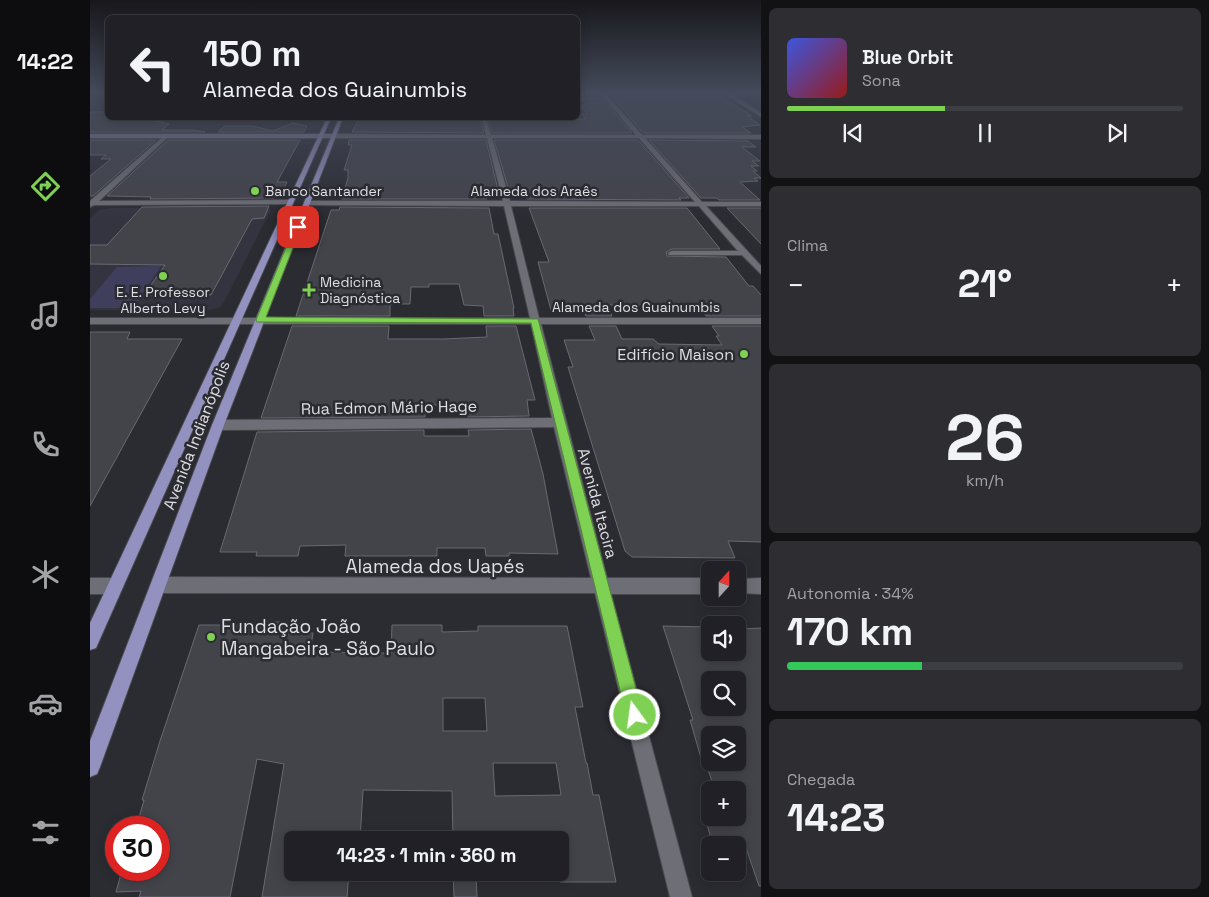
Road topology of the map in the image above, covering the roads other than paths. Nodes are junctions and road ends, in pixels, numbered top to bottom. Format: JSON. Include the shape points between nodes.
{"nodes":[{"id":1,"x":90,"y":136,"type":"edge"},
{"id":2,"x":166,"y":136,"type":"junction"},
{"id":3,"x":320,"y":136,"type":"junction"},
{"id":4,"x":333,"y":136,"type":"junction"},
{"id":5,"x":488,"y":136,"type":"junction"},
{"id":6,"x":641,"y":137,"type":"junction"},
{"id":7,"x":761,"y":137,"type":"edge"},
{"id":8,"x":290,"y":202,"type":"junction"},
{"id":9,"x":91,"y":203,"type":"edge"},
{"id":10,"x":307,"y":203,"type":"junction"},
{"id":11,"x":507,"y":203,"type":"junction"},
{"id":12,"x":700,"y":204,"type":"junction"},
{"id":13,"x":761,"y":204,"type":"edge"},
{"id":14,"x":666,"y":245,"type":"dead end"},
{"id":15,"x":672,"y":253,"type":"junction"},
{"id":16,"x":744,"y":254,"type":"junction"},
{"id":17,"x":678,"y":261,"type":"dead end"},
{"id":18,"x":761,"y":272,"type":"edge"},
{"id":19,"x":236,"y":320,"type":"junction"},
{"id":20,"x":260,"y":320,"type":"junction"},
{"id":21,"x":535,"y":320,"type":"junction"},
{"id":22,"x":90,"y":321,"type":"edge"},
{"id":23,"x":761,"y":322,"type":"edge"},
{"id":24,"x":559,"y":422,"type":"junction"},
{"id":25,"x":218,"y":425,"type":"junction"},
{"id":26,"x":159,"y":585,"type":"junction"},
{"id":27,"x":90,"y":586,"type":"edge"},
{"id":28,"x":115,"y":586,"type":"junction"},
{"id":29,"x":701,"y":586,"type":"edge"},
{"id":30,"x":746,"y":586,"type":"edge"},
{"id":31,"x":761,"y":586,"type":"edge"},
{"id":32,"x":602,"y":587,"type":"junction"},
{"id":33,"x":90,"y":642,"type":"edge"},
{"id":34,"x":90,"y":768,"type":"edge"},
{"id":35,"x":681,"y":897,"type":"edge"}],
"edges":[{"from":1,"to":2,"type":"street"},
{"from":2,"to":3,"type":"street"},
{"from":2,"to":9,"type":"street"},
{"from":3,"to":4,"type":"street"},
{"from":3,"to":8,"type":"main road","name":"Avenida Indianópolis"},
{"from":4,"to":5,"type":"street"},
{"from":4,"to":10,"type":"main road","name":"Avenida Indianópolis"},
{"from":5,"to":6,"type":"street"},
{"from":5,"to":11,"type":"street","name":"Avenida Itacira"},
{"from":6,"to":7,"type":"street"},
{"from":6,"to":12,"type":"street"},
{"from":8,"to":9,"type":"street"},
{"from":8,"to":19,"type":"main road","name":"Avenida Indianópolis"},
{"from":10,"to":11,"type":"street","name":"Alameda dos Araês"},
{"from":10,"to":20,"type":"main road","name":"Avenida Indianópolis"},
{"from":11,"to":12,"type":"street","name":"Alameda dos Araês"},
{"from":11,"to":21,"type":"street","name":"Avenida Itacira"},
{"from":12,"to":13,"type":"street","name":"Alameda dos Araês"},
{"from":12,"to":16,"type":"street"},
{"from":14,"to":15,"type":"street"},
{"from":15,"to":16,"type":"street"},
{"from":15,"to":17,"type":"street"},
{"from":16,"to":18,"type":"street"},
{"from":19,"to":20,"type":"street","name":"Alameda dos Guainumbis"},
{"from":19,"to":22,"type":"street","name":"Alameda dos Guainumbis"},
{"from":19,"to":28,"type":"main road","name":"Avenida Indianópolis"},
{"from":20,"to":21,"type":"street","name":"Alameda dos Guainumbis"},
{"from":20,"to":25,"type":"main road","name":"Avenida Indianópolis"},
{"from":21,"to":23,"type":"street","name":"Alameda dos Guainumbis"},
{"from":21,"to":24,"type":"street","name":"Avenida Itacira"},
{"from":24,"to":25,"type":"street","name":"Rua Edmon Mário Hage"},
{"from":24,"to":32,"type":"street","name":"Avenida Itacira"},
{"from":25,"to":26,"type":"main road","name":"Avenida Indianópolis"},
{"from":26,"to":32,"type":"street","name":"Alameda dos Uapés"},
{"from":26,"to":34,"type":"main road","name":"Avenida Indianópolis"},
{"from":27,"to":28,"type":"street"},
{"from":28,"to":33,"type":"main road","name":"Avenida Indianópolis"},
{"from":29,"to":32,"type":"street","name":"Alameda dos Uapés"},
{"from":30,"to":31,"type":"street"},
{"from":32,"to":35,"type":"street","name":"Avenida Itacira"}]}
